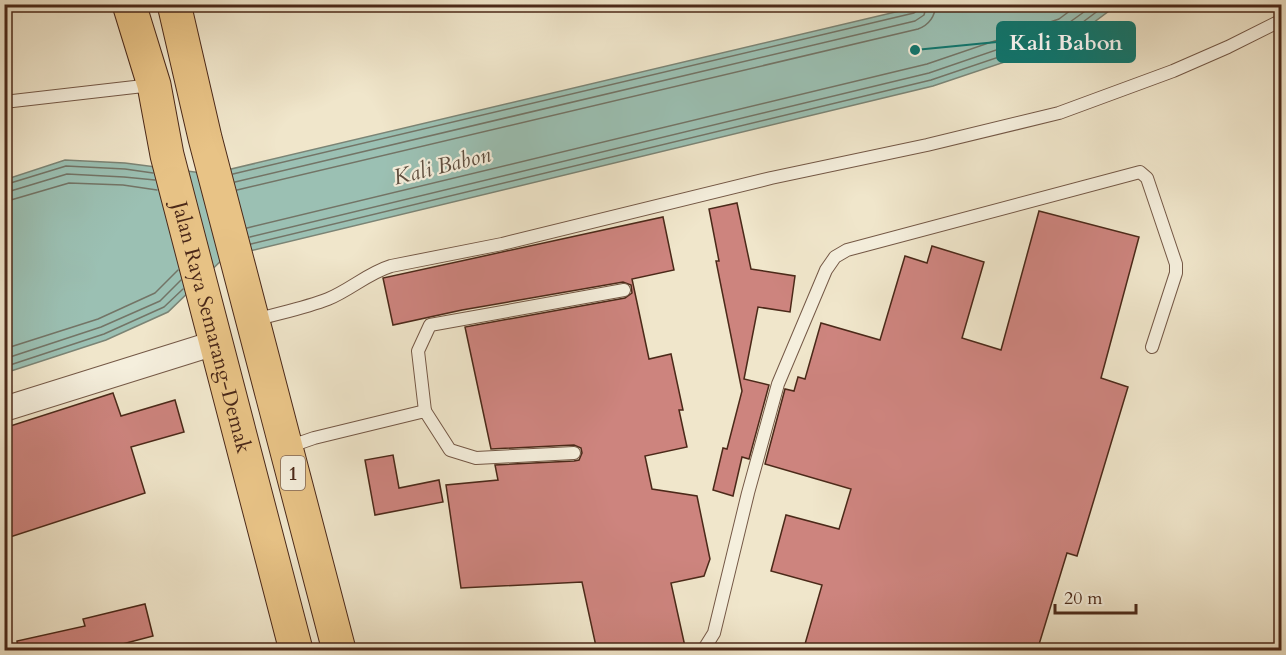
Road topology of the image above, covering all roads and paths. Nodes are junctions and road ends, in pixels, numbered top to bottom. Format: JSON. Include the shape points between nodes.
{"nodes":[{"id":1,"x":129,"y":4,"type":"edge"},
{"id":2,"x":174,"y":4,"type":"edge"},
{"id":3,"x":1281,"y":20,"type":"edge"},
{"id":4,"x":154,"y":85,"type":"junction"},
{"id":5,"x":4,"y":102,"type":"edge"},
{"id":6,"x":624,"y":290,"type":"dead end"},
{"id":7,"x":250,"y":308,"type":"junction"},
{"id":8,"x":215,"y":344,"type":"junction"},
{"id":9,"x":1152,"y":347,"type":"dead end"},
{"id":10,"x":4,"y":410,"type":"edge"},
{"id":11,"x":425,"y":411,"type":"junction"},
{"id":12,"x":300,"y":443,"type":"junction"},
{"id":13,"x":574,"y":453,"type":"dead end"},
{"id":14,"x":704,"y":650,"type":"edge"},
{"id":15,"x":296,"y":651,"type":"edge"},
{"id":16,"x":339,"y":651,"type":"edge"}],
"edges":[{"from":1,"to":4,"type":"highway","name":"Jalan Raya Semarang-Demak","number":"1"},
{"from":2,"to":7,"type":"highway","name":"Jalan Raya Semarang-Demak","number":"1"},
{"from":3,"to":7,"type":"lane","via":[[1173,71],[1059,113],[502,244],[391,266],[377,270],[329,299]]},
{"from":4,"to":5,"type":"lane"},
{"from":4,"to":8,"type":"highway","name":"Jalan Raya Semarang-Demak","number":"1","via":[[167,155]]},
{"from":6,"to":11,"type":"lane","via":[[430,325],[418,351]]},
{"from":7,"to":12,"type":"highway","name":"Jalan Raya Semarang-Demak","number":"1"},
{"from":8,"to":10,"type":"street"},
{"from":8,"to":15,"type":"highway","name":"Jalan Raya Semarang-Demak","number":"1"},
{"from":9,"to":14,"type":"lane","via":[[1176,264],[1147,178],[1140,172],[847,250],[835,257],[778,384],[714,633]]},
{"from":11,"to":12,"type":"lane"},
{"from":11,"to":13,"type":"lane","via":[[450,450],[476,458]]},
{"from":12,"to":16,"type":"highway","name":"Jalan Raya Semarang-Demak","number":"1"}]}
